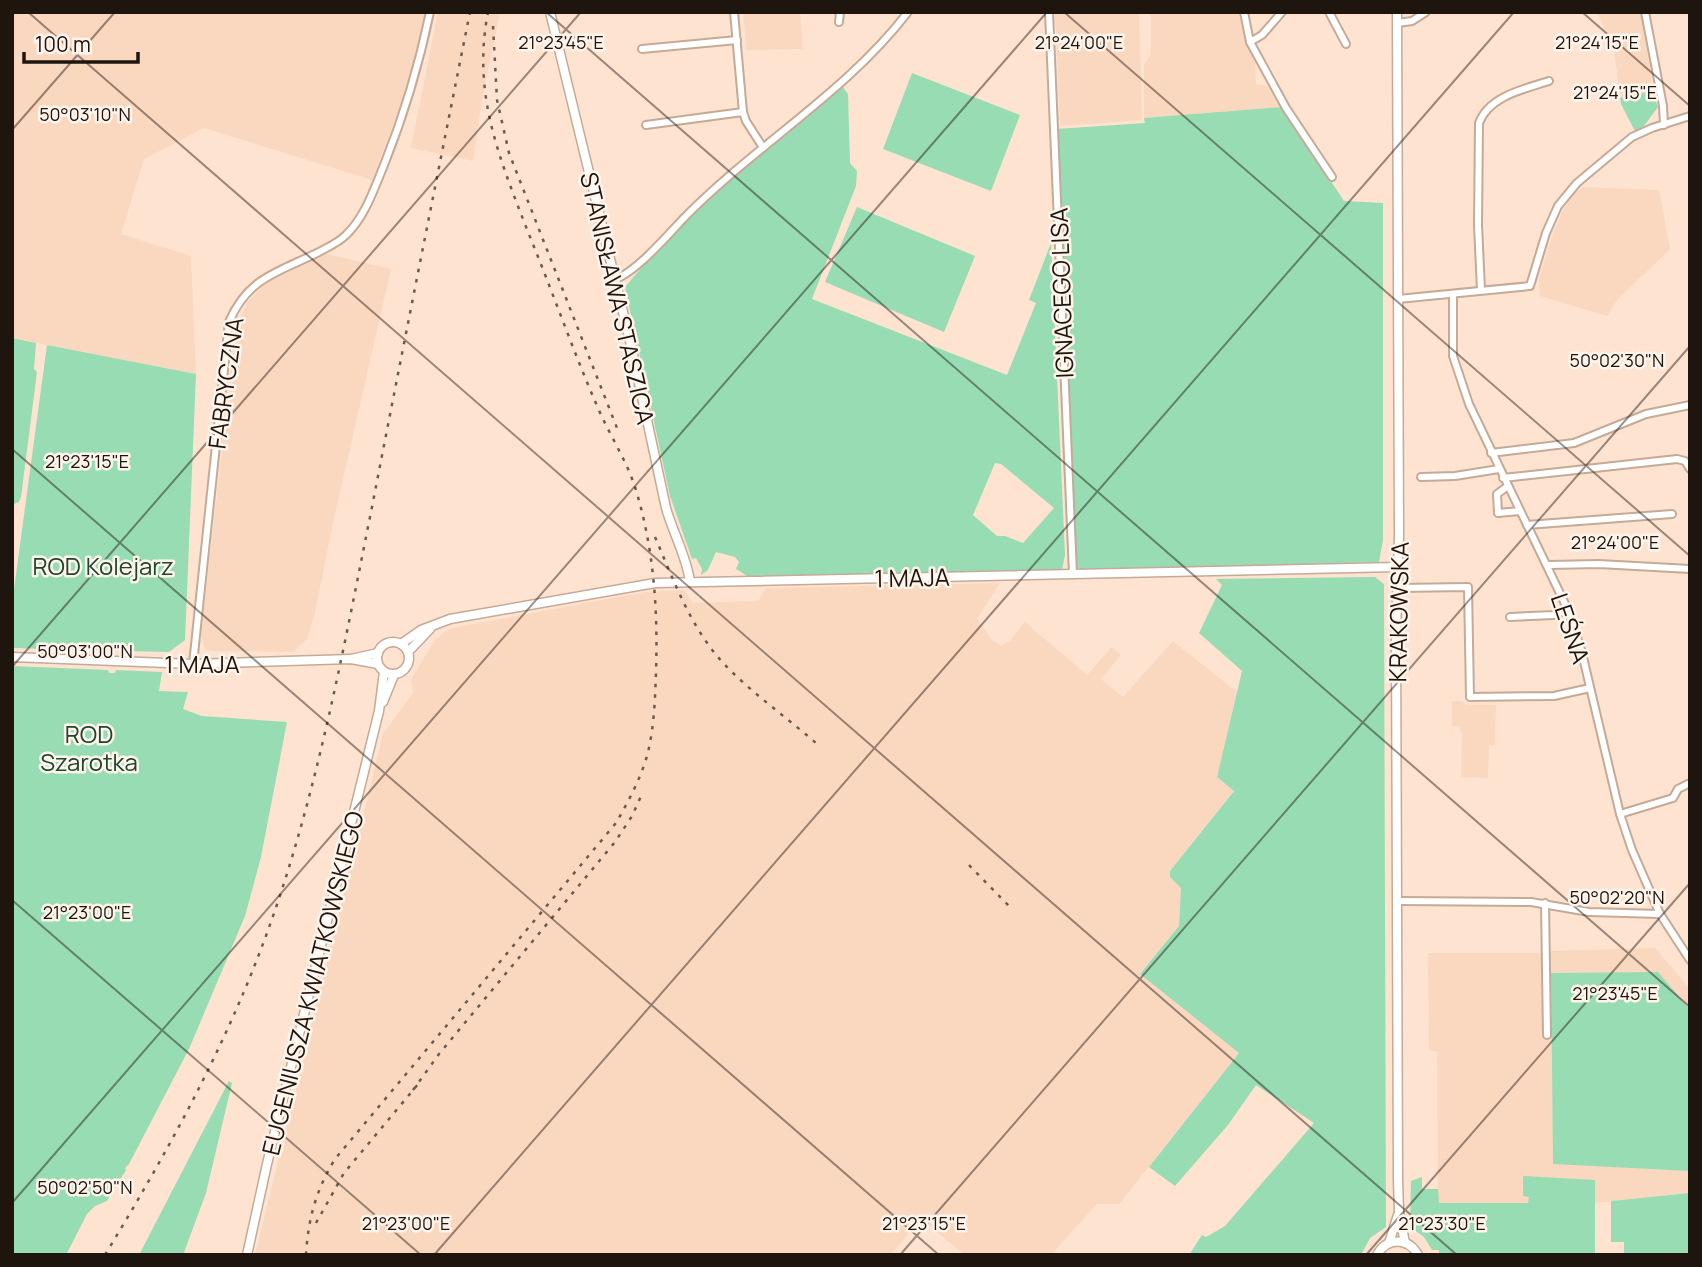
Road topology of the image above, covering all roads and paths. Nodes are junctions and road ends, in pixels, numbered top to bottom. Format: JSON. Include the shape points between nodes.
{"nodes":[{"id":1,"x":430,"y":12,"type":"edge"},
{"id":2,"x":550,"y":12,"type":"edge"},
{"id":3,"x":734,"y":12,"type":"edge"},
{"id":4,"x":840,"y":12,"type":"edge"},
{"id":5,"x":908,"y":12,"type":"edge"},
{"id":6,"x":1049,"y":12,"type":"edge"},
{"id":7,"x":1244,"y":12,"type":"edge"},
{"id":8,"x":1282,"y":12,"type":"edge"},
{"id":9,"x":1329,"y":12,"type":"edge"},
{"id":10,"x":1397,"y":12,"type":"edge"},
{"id":11,"x":1426,"y":12,"type":"edge"},
{"id":12,"x":1645,"y":12,"type":"edge"},
{"id":13,"x":839,"y":22,"type":"dead end"},
{"id":14,"x":1397,"y":23,"type":"junction"},
{"id":15,"x":737,"y":40,"type":"junction"},
{"id":16,"x":1250,"y":42,"type":"junction"},
{"id":17,"x":1346,"y":44,"type":"dead end"},
{"id":18,"x":642,"y":49,"type":"dead end"},
{"id":19,"x":1549,"y":81,"type":"dead end"},
{"id":20,"x":743,"y":112,"type":"junction"},
{"id":21,"x":1690,"y":116,"type":"edge"},
{"id":22,"x":646,"y":125,"type":"dead end"},
{"id":23,"x":1664,"y":125,"type":"junction"},
{"id":24,"x":762,"y":146,"type":"junction"},
{"id":25,"x":1332,"y":177,"type":"dead end"},
{"id":26,"x":615,"y":279,"type":"junction"},
{"id":27,"x":1480,"y":290,"type":"junction"},
{"id":28,"x":1453,"y":294,"type":"junction"},
{"id":29,"x":1398,"y":299,"type":"junction"},
{"id":30,"x":1690,"y":405,"type":"edge"},
{"id":31,"x":1491,"y":453,"type":"junction"},
{"id":32,"x":1499,"y":469,"type":"junction"},
{"id":33,"x":1690,"y":469,"type":"edge"},
{"id":34,"x":1421,"y":477,"type":"dead end"},
{"id":35,"x":1503,"y":478,"type":"junction"},
{"id":36,"x":1508,"y":486,"type":"junction"},
{"id":37,"x":1520,"y":511,"type":"junction"},
{"id":38,"x":1672,"y":514,"type":"dead end"},
{"id":39,"x":1527,"y":525,"type":"junction"},
{"id":40,"x":1548,"y":565,"type":"junction"},
{"id":41,"x":1398,"y":567,"type":"junction"},
{"id":42,"x":1690,"y":569,"type":"edge"},
{"id":43,"x":1073,"y":574,"type":"junction"},
{"id":44,"x":690,"y":582,"type":"junction"},
{"id":45,"x":1397,"y":588,"type":"junction"},
{"id":46,"x":1568,"y":610,"type":"junction"},
{"id":47,"x":1510,"y":617,"type":"dead end"},
{"id":48,"x":432,"y":627,"type":"junction"},
{"id":49,"x":401,"y":644,"type":"junction"},
{"id":50,"x":408,"y":652,"type":"junction"},
{"id":51,"x":378,"y":653,"type":"junction"},
{"id":52,"x":12,"y":657,"type":"edge"},
{"id":53,"x":351,"y":659,"type":"junction"},
{"id":54,"x":193,"y":664,"type":"junction"},
{"id":55,"x":381,"y":668,"type":"junction"},
{"id":56,"x":394,"y":675,"type":"junction"},
{"id":57,"x":1590,"y":688,"type":"junction"},
{"id":58,"x":379,"y":711,"type":"junction"},
{"id":59,"x":1690,"y":783,"type":"edge"},
{"id":60,"x":1620,"y":814,"type":"junction"},
{"id":61,"x":1398,"y":901,"type":"junction"},
{"id":62,"x":1545,"y":903,"type":"junction"},
{"id":63,"x":1660,"y":914,"type":"junction"},
{"id":64,"x":1690,"y":960,"type":"edge"},
{"id":65,"x":1547,"y":1035,"type":"dead end"},
{"id":66,"x":1399,"y":1212,"type":"junction"},
{"id":67,"x":1389,"y":1243,"type":"junction"},
{"id":68,"x":1405,"y":1243,"type":"junction"},
{"id":69,"x":247,"y":1255,"type":"edge"},
{"id":70,"x":1377,"y":1255,"type":"edge"},
{"id":71,"x":1418,"y":1255,"type":"edge"}],
"edges":[{"from":1,"to":54,"type":"street","name":"FABRYCZNA","via":[[403,118],[367,205],[353,227],[335,244],[251,288],[229,321]]},
{"from":2,"to":26,"type":"street","name":"STANISŁAWA STASZICA"},
{"from":3,"to":15,"type":"street"},
{"from":4,"to":13,"type":"street"},
{"from":5,"to":24,"type":"street","via":[[869,58]]},
{"from":6,"to":43,"type":"street","name":"IGNACEGO LISA"},
{"from":7,"to":16,"type":"street"},
{"from":8,"to":16,"type":"street"},
{"from":9,"to":17,"type":"street"},
{"from":10,"to":14,"type":"street","name":"KRAKOWSKA"},
{"from":11,"to":14,"type":"street"},
{"from":12,"to":23,"type":"street"},
{"from":14,"to":29,"type":"street","name":"KRAKOWSKA"},
{"from":15,"to":18,"type":"street"},
{"from":15,"to":20,"type":"street"},
{"from":16,"to":25,"type":"street"},
{"from":19,"to":27,"type":"street","via":[[1494,102],[1479,122]]},
{"from":20,"to":22,"type":"street"},
{"from":20,"to":24,"type":"street"},
{"from":21,"to":23,"type":"street"},
{"from":23,"to":27,"type":"street","via":[[1632,137],[1566,195],[1546,233],[1530,286]]},
{"from":24,"to":26,"type":"street","via":[[626,274]]},
{"from":26,"to":44,"type":"street","name":"STANISŁAWA STASZICA","via":[[666,508]]},
{"from":27,"to":28,"type":"street"},
{"from":28,"to":29,"type":"street"},
{"from":28,"to":31,"type":"street","name":"LEŚNA","via":[[1453,356]]},
{"from":29,"to":41,"type":"street","name":"KRAKOWSKA"},
{"from":30,"to":31,"type":"street","via":[[1646,415],[1574,443]]},
{"from":31,"to":32,"type":"street","name":"LEŚNA"},
{"from":32,"to":34,"type":"street"},
{"from":32,"to":35,"type":"street","name":"LEŚNA"},
{"from":33,"to":35,"type":"street","via":[[1677,459]]},
{"from":35,"to":36,"type":"street","name":"LEŚNA"},
{"from":36,"to":37,"type":"street","name":"LEŚNA"},
{"from":36,"to":37,"type":"street","via":[[1497,494],[1496,510]]},
{"from":37,"to":39,"type":"street","name":"LEŚNA"},
{"from":38,"to":39,"type":"street"},
{"from":39,"to":40,"type":"street","name":"LEŚNA"},
{"from":40,"to":42,"type":"street"},
{"from":40,"to":46,"type":"street","name":"LEŚNA"},
{"from":41,"to":43,"type":"street","name":"1 MAJA"},
{"from":41,"to":45,"type":"street","name":"KRAKOWSKA"},
{"from":43,"to":44,"type":"street","name":"1 MAJA"},
{"from":44,"to":48,"type":"street","name":"1 MAJA","via":[[631,587],[450,619]]},
{"from":45,"to":57,"type":"street","via":[[1468,587],[1470,697],[1554,696]]},
{"from":45,"to":61,"type":"street","name":"KRAKOWSKA"},
{"from":46,"to":47,"type":"street"},
{"from":46,"to":57,"type":"street","name":"LEŚNA"},
{"from":48,"to":49,"type":"street","name":"1 MAJA"},
{"from":48,"to":50,"type":"street","name":"1 MAJA"},
{"from":49,"to":50,"type":"street"},
{"from":49,"to":51,"type":"street","via":[[389,643]]},
{"from":50,"to":56,"type":"street","via":[[407,667]]},
{"from":51,"to":53,"type":"street","name":"1 MAJA"},
{"from":51,"to":55,"type":"street"},
{"from":52,"to":54,"type":"street","name":"1 MAJA"},
{"from":53,"to":54,"type":"street","name":"1 MAJA"},
{"from":53,"to":55,"type":"street","name":"1 MAJA"},
{"from":55,"to":56,"type":"street"},
{"from":55,"to":58,"type":"street","name":"EUGENIUSZA KWIATKOWSKIEGO"},
{"from":56,"to":58,"type":"street","name":"EUGENIUSZA KWIATKOWSKIEGO"},
{"from":57,"to":60,"type":"street","name":"LEŚNA"},
{"from":58,"to":69,"type":"street","name":"EUGENIUSZA KWIATKOWSKIEGO"},
{"from":59,"to":60,"type":"street","via":[[1673,798]]},
{"from":60,"to":63,"type":"street","name":"LEŚNA"},
{"from":61,"to":62,"type":"street"},
{"from":61,"to":66,"type":"street","name":"KRAKOWSKA"},
{"from":62,"to":63,"type":"street","via":[[1589,912]]},
{"from":62,"to":65,"type":"street"},
{"from":63,"to":64,"type":"street","name":"LEŚNA"},
{"from":66,"to":67,"type":"street","name":"KRAKOWSKA"},
{"from":66,"to":68,"type":"street","name":"KRAKOWSKA"},
{"from":67,"to":68,"type":"street"},
{"from":67,"to":70,"type":"street"},
{"from":68,"to":71,"type":"street"}]}
